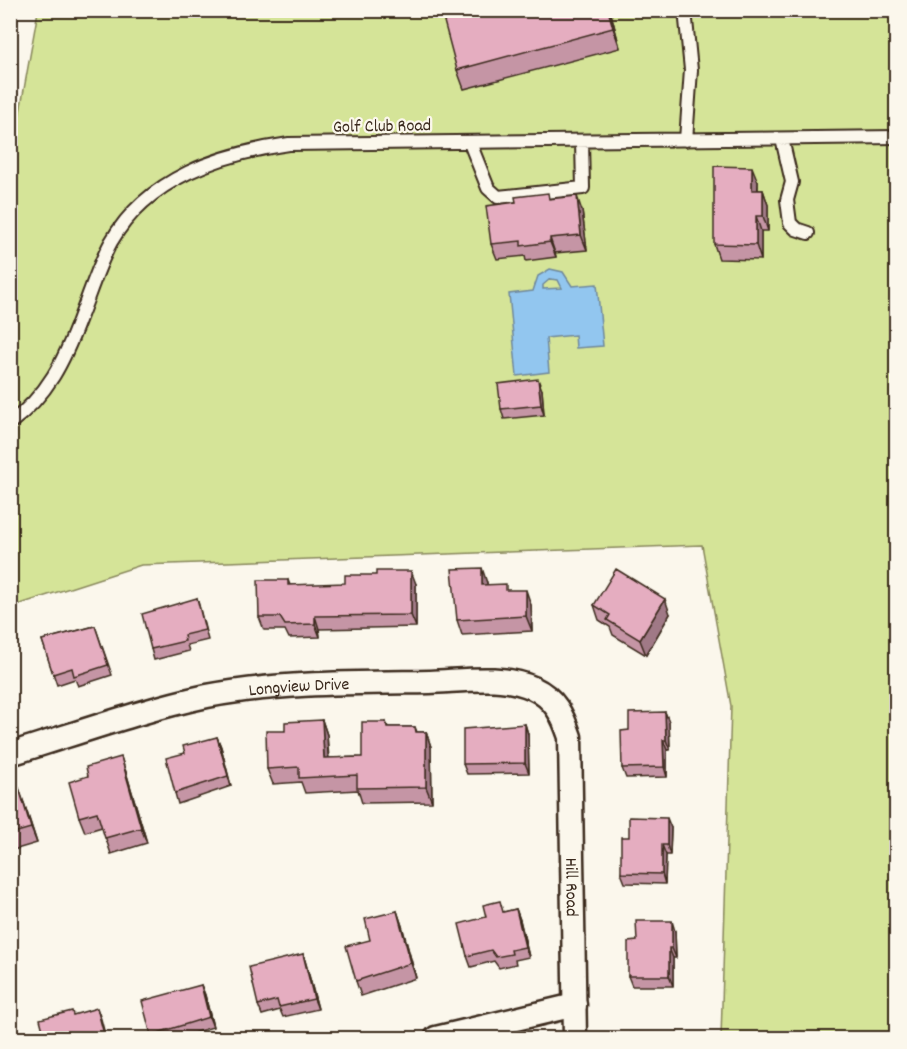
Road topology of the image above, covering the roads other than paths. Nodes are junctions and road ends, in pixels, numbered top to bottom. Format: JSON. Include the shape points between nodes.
{"nodes":[{"id":1,"x":685,"y":10,"type":"edge"},
{"id":2,"x":897,"y":137,"type":"edge"},
{"id":3,"x":782,"y":139,"type":"junction"},
{"id":4,"x":686,"y":140,"type":"junction"},
{"id":5,"x":582,"y":141,"type":"junction"},
{"id":6,"x":470,"y":142,"type":"junction"},
{"id":7,"x":808,"y":233,"type":"dead end"},
{"id":8,"x":10,"y":423,"type":"edge"},
{"id":9,"x":570,"y":737,"type":"joint"},
{"id":10,"x":10,"y":754,"type":"edge"},
{"id":11,"x":575,"y":1005,"type":"junction"},
{"id":12,"x":436,"y":1038,"type":"edge"},
{"id":13,"x":575,"y":1038,"type":"edge"}],
"edges":[{"from":1,"to":4,"type":"lane","via":[[691,70]]},
{"from":2,"to":3,"type":"lane","name":"Golf Club Road"},
{"from":3,"to":4,"type":"lane","name":"Golf Club Road"},
{"from":3,"to":7,"type":"lane","via":[[792,182],[787,200],[790,223]]},
{"from":4,"to":5,"type":"lane","name":"Golf Club Road"},
{"from":5,"to":6,"type":"lane","name":"Golf Club Road"},
{"from":5,"to":6,"type":"lane","via":[[583,188],[498,197],[488,188]]},
{"from":6,"to":8,"type":"lane","name":"Golf Club Road","via":[[289,144],[214,160],[182,175],[131,215],[112,241],[62,365],[27,411]]},
{"from":9,"to":10,"type":"street","name":"Longview Drive","via":[[563,716],[550,700],[518,682],[398,681],[257,689],[208,696]]},
{"from":9,"to":11,"type":"street","name":"Hill Road"},
{"from":11,"to":12,"type":"street"},
{"from":11,"to":13,"type":"street","name":"Hill Road"}]}
